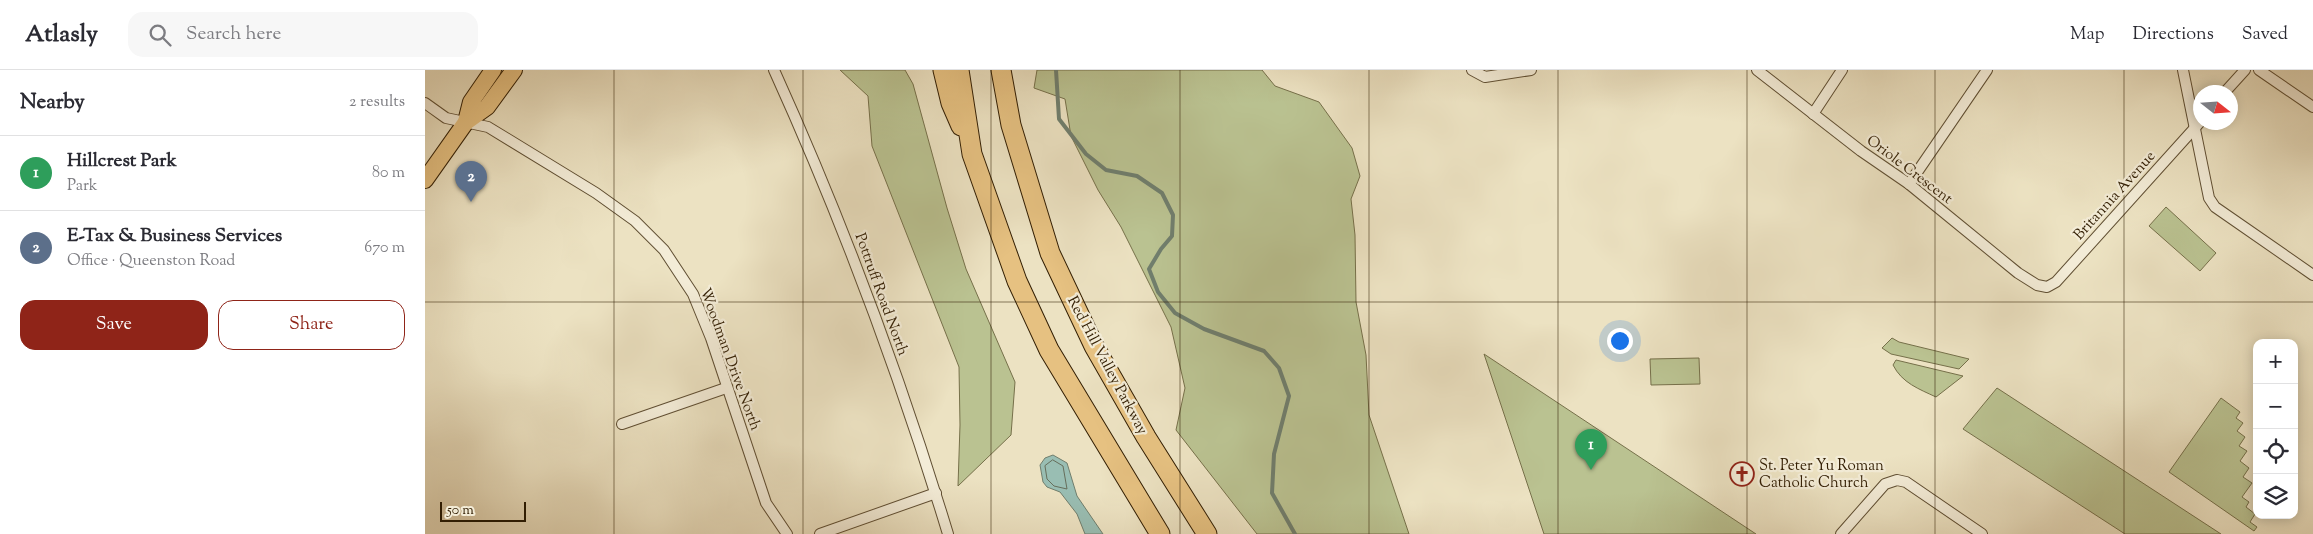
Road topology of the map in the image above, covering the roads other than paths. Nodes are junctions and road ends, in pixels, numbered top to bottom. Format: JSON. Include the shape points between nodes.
{"nodes":[{"id":1,"x":493,"y":70,"type":"edge"},
{"id":2,"x":514,"y":70,"type":"edge"},
{"id":3,"x":773,"y":70,"type":"edge"},
{"id":4,"x":943,"y":70,"type":"edge"},
{"id":5,"x":959,"y":70,"type":"edge"},
{"id":6,"x":1001,"y":70,"type":"edge"},
{"id":7,"x":1472,"y":70,"type":"edge"},
{"id":8,"x":1531,"y":70,"type":"edge"},
{"id":9,"x":1757,"y":70,"type":"edge"},
{"id":10,"x":1842,"y":70,"type":"edge"},
{"id":11,"x":1987,"y":70,"type":"edge"},
{"id":12,"x":2183,"y":70,"type":"edge"},
{"id":13,"x":2245,"y":70,"type":"edge"},
{"id":14,"x":2259,"y":70,"type":"edge"},
{"id":15,"x":2231,"y":85,"type":"edge"},
{"id":16,"x":425,"y":103,"type":"edge"},
{"id":17,"x":2193,"y":106,"type":"edge"},
{"id":18,"x":2313,"y":107,"type":"edge"},
{"id":19,"x":1813,"y":114,"type":"junction"},
{"id":20,"x":466,"y":122,"type":"junction"},
{"id":21,"x":2193,"y":130,"type":"edge"},
{"id":22,"x":2199,"y":130,"type":"edge"},
{"id":23,"x":972,"y":154,"type":"junction"},
{"id":24,"x":425,"y":180,"type":"edge"},
{"id":25,"x":1909,"y":184,"type":"junction"},
{"id":26,"x":2313,"y":275,"type":"edge"},
{"id":27,"x":2047,"y":287,"type":"joint"},
{"id":28,"x":726,"y":388,"type":"junction"},
{"id":29,"x":622,"y":424,"type":"dead end"},
{"id":30,"x":936,"y":493,"type":"junction"},
{"id":31,"x":787,"y":534,"type":"edge"},
{"id":32,"x":820,"y":534,"type":"edge"},
{"id":33,"x":948,"y":534,"type":"edge"},
{"id":34,"x":1160,"y":534,"type":"edge"},
{"id":35,"x":1207,"y":534,"type":"edge"},
{"id":36,"x":1841,"y":534,"type":"edge"},
{"id":37,"x":1983,"y":534,"type":"edge"}],
"edges":[{"from":1,"to":20,"type":"main road","via":[[471,102]]},
{"from":2,"to":20,"type":"main road","via":[[487,107]]},
{"from":3,"to":30,"type":"street","name":"Pottruff Road North","via":[[844,236]]},
{"from":4,"to":23,"type":"highway","via":[[951,103]]},
{"from":5,"to":23,"type":"highway"},
{"from":6,"to":35,"type":"highway","name":"Red Hill Valley Parkway","via":[[1011,125],[1050,253],[1094,346]]},
{"from":7,"to":8,"type":"street","via":[[1485,77]]},
{"from":9,"to":19,"type":"street","name":"Oriole Crescent"},
{"from":10,"to":19,"type":"street"},
{"from":11,"to":25,"type":"street"},
{"from":12,"to":17,"type":"street"},
{"from":13,"to":15,"type":"street"},
{"from":14,"to":18,"type":"street"},
{"from":16,"to":20,"type":"street","name":"Woodman Drive North","via":[[446,118]]},
{"from":19,"to":25,"type":"street","name":"Oriole Crescent"},
{"from":20,"to":24,"type":"main road"},
{"from":20,"to":28,"type":"street","name":"Woodman Drive North","via":[[488,127],[596,193],[635,221],[664,250],[693,294]]},
{"from":21,"to":27,"type":"street","name":"Britannia Avenue","via":[[2059,278]]},
{"from":22,"to":26,"type":"street","via":[[2209,198],[2215,207]]},
{"from":23,"to":34,"type":"highway","via":[[1017,281],[1049,350]]},
{"from":25,"to":27,"type":"street","name":"Oriole Crescent","via":[[2018,273],[2037,285]]},
{"from":28,"to":29,"type":"street"},
{"from":28,"to":31,"type":"street","name":"Woodman Drive North","via":[[766,503]]},
{"from":30,"to":32,"type":"street"},
{"from":30,"to":33,"type":"street","name":"Pottruff Road North"},
{"from":36,"to":37,"type":"street","via":[[1883,486],[1896,480],[1906,482]]}]}
